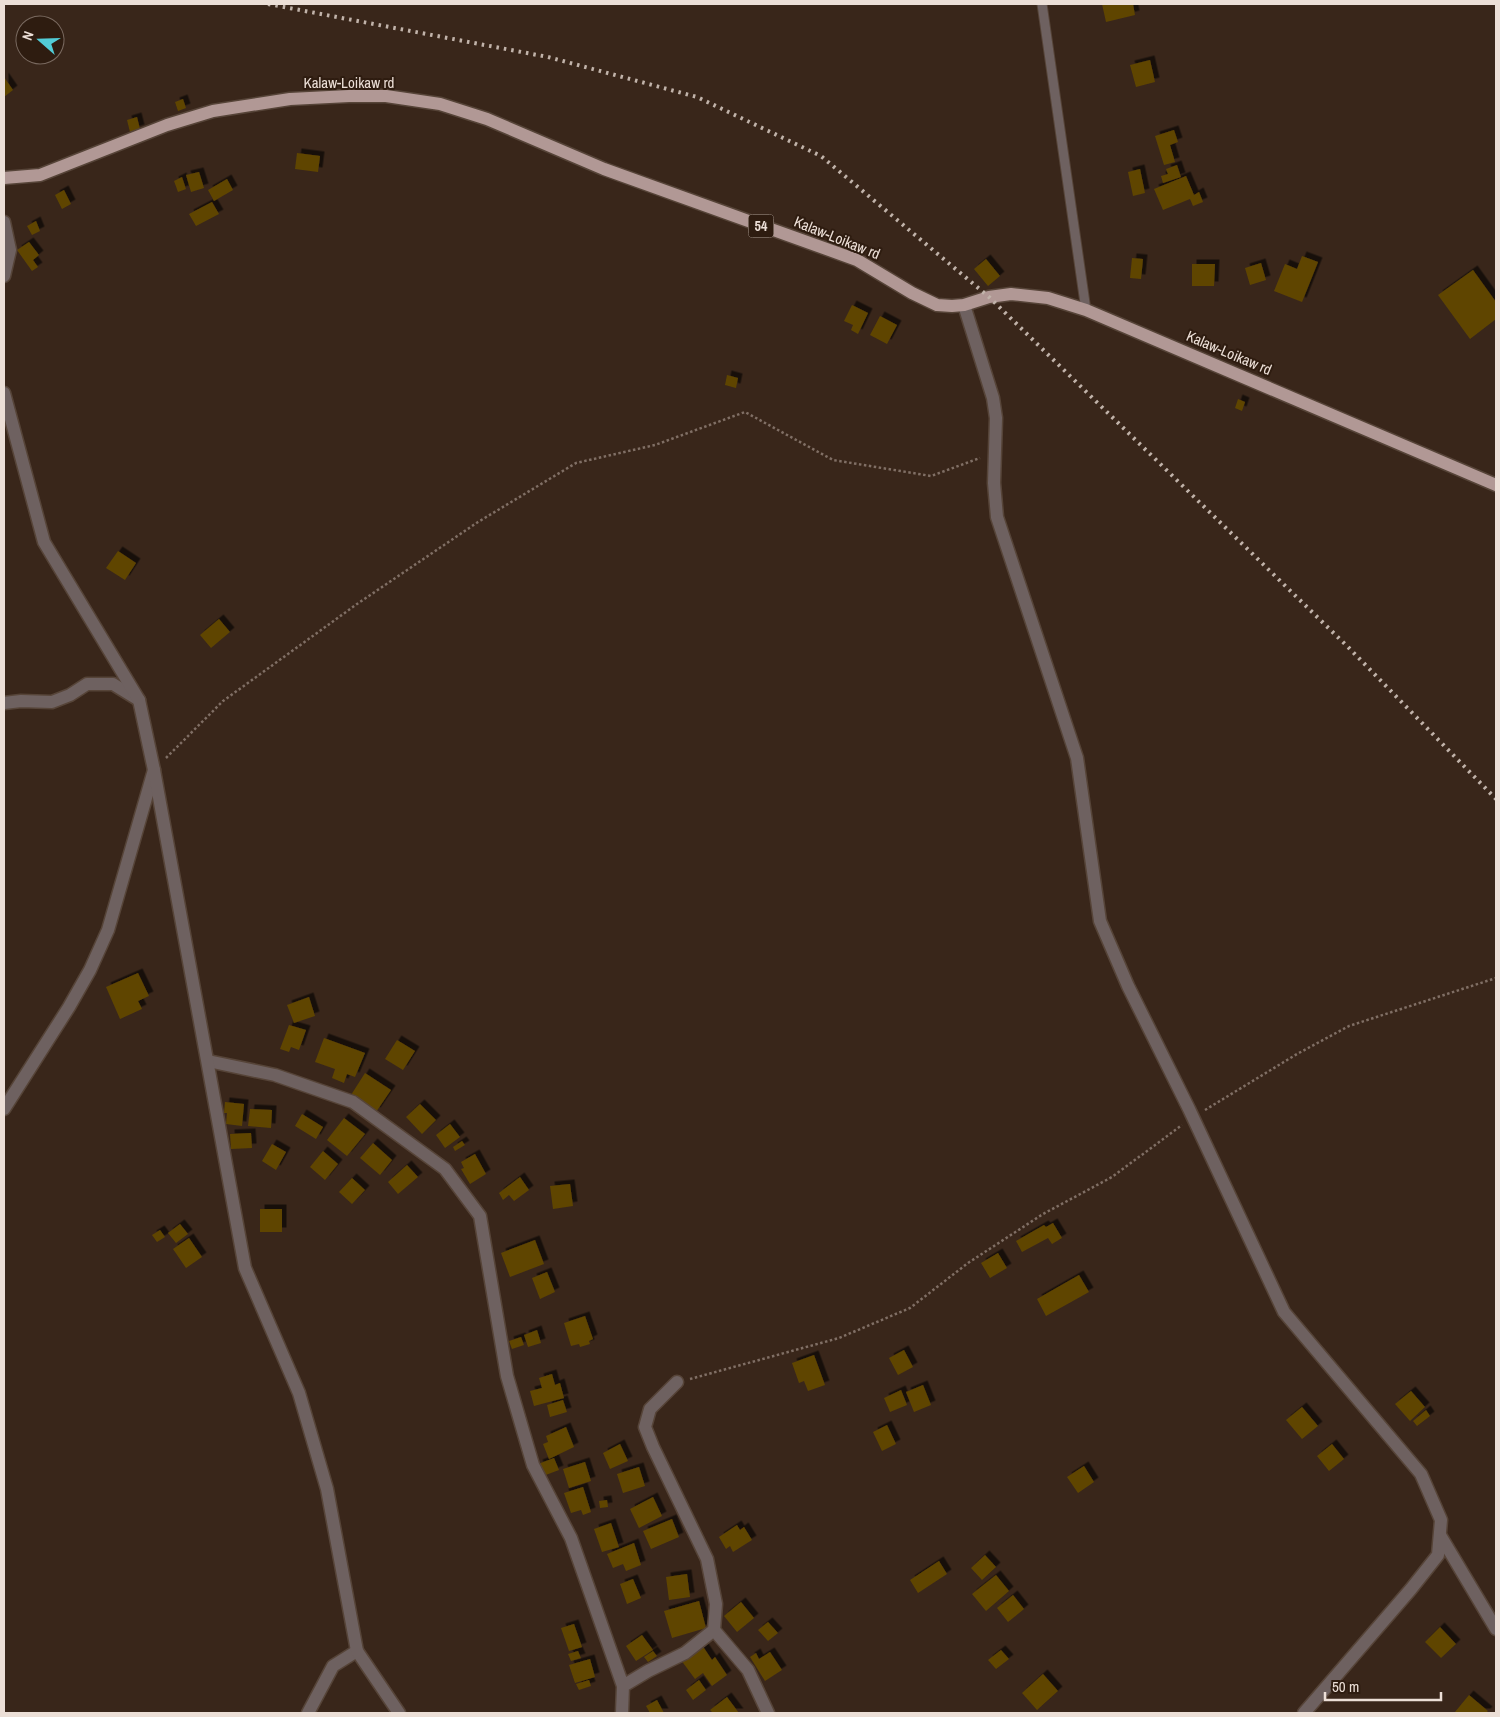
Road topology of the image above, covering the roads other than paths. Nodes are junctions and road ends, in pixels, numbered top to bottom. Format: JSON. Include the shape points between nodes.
{"nodes":[{"id":1,"x":1042,"y":4,"type":"edge"},
{"id":2,"x":4,"y":178,"type":"edge"},
{"id":3,"x":4,"y":222,"type":"edge"},
{"id":4,"x":4,"y":276,"type":"edge"},
{"id":5,"x":964,"y":305,"type":"junction"},
{"id":6,"x":1086,"y":310,"type":"junction"},
{"id":7,"x":4,"y":393,"type":"edge"},
{"id":8,"x":1496,"y":485,"type":"edge"},
{"id":9,"x":140,"y":700,"type":"junction"},
{"id":10,"x":4,"y":703,"type":"edge"},
{"id":11,"x":154,"y":770,"type":"junction"},
{"id":12,"x":208,"y":1061,"type":"junction"},
{"id":13,"x":4,"y":1109,"type":"edge"},
{"id":14,"x":677,"y":1382,"type":"road end"},
{"id":15,"x":1440,"y":1535,"type":"junction"},
{"id":16,"x":1496,"y":1629,"type":"edge"},
{"id":17,"x":714,"y":1630,"type":"junction"},
{"id":18,"x":357,"y":1651,"type":"junction"},
{"id":19,"x":622,"y":1686,"type":"junction"},
{"id":20,"x":308,"y":1713,"type":"edge"},
{"id":21,"x":399,"y":1713,"type":"edge"},
{"id":22,"x":622,"y":1713,"type":"edge"},
{"id":23,"x":768,"y":1713,"type":"edge"},
{"id":24,"x":1304,"y":1713,"type":"edge"}],
"edges":[{"from":1,"to":6,"type":"lane"},
{"from":2,"to":5,"type":"main road","name":"Kalaw-Loikaw rd","number":"54","via":[[40,175],[213,111],[290,99],[386,96],[440,104],[487,119],[604,169],[857,260],[937,305]]},
{"from":3,"to":4,"type":"street","via":[[10,250]]},
{"from":5,"to":6,"type":"main road","name":"Kalaw-Loikaw rd","number":"54","via":[[1011,294],[1048,298]]},
{"from":5,"to":15,"type":"street","via":[[994,398],[997,517],[1077,758],[1100,921],[1284,1312],[1421,1474],[1441,1520]]},
{"from":6,"to":8,"type":"main road","name":"Kalaw-Loikaw rd","number":"54"},
{"from":7,"to":9,"type":"street","via":[[44,542]]},
{"from":9,"to":10,"type":"street","via":[[113,684],[87,684],[52,702]]},
{"from":9,"to":11,"type":"street"},
{"from":11,"to":12,"type":"street"},
{"from":11,"to":13,"type":"street","via":[[108,930],[69,1007]]},
{"from":12,"to":18,"type":"street","via":[[245,1268],[304,1410],[327,1489]]},
{"from":12,"to":19,"type":"street","via":[[275,1075],[353,1102],[445,1169],[480,1216],[507,1376],[534,1465],[571,1538]]},
{"from":14,"to":17,"type":"street","via":[[650,1409],[645,1426],[707,1559],[716,1604]]},
{"from":15,"to":16,"type":"street"},
{"from":15,"to":24,"type":"street","via":[[1438,1555]]},
{"from":17,"to":19,"type":"street","via":[[685,1653]]},
{"from":17,"to":23,"type":"street","via":[[748,1670]]},
{"from":18,"to":20,"type":"street","via":[[333,1666]]},
{"from":18,"to":21,"type":"street"},
{"from":19,"to":22,"type":"street"}]}
